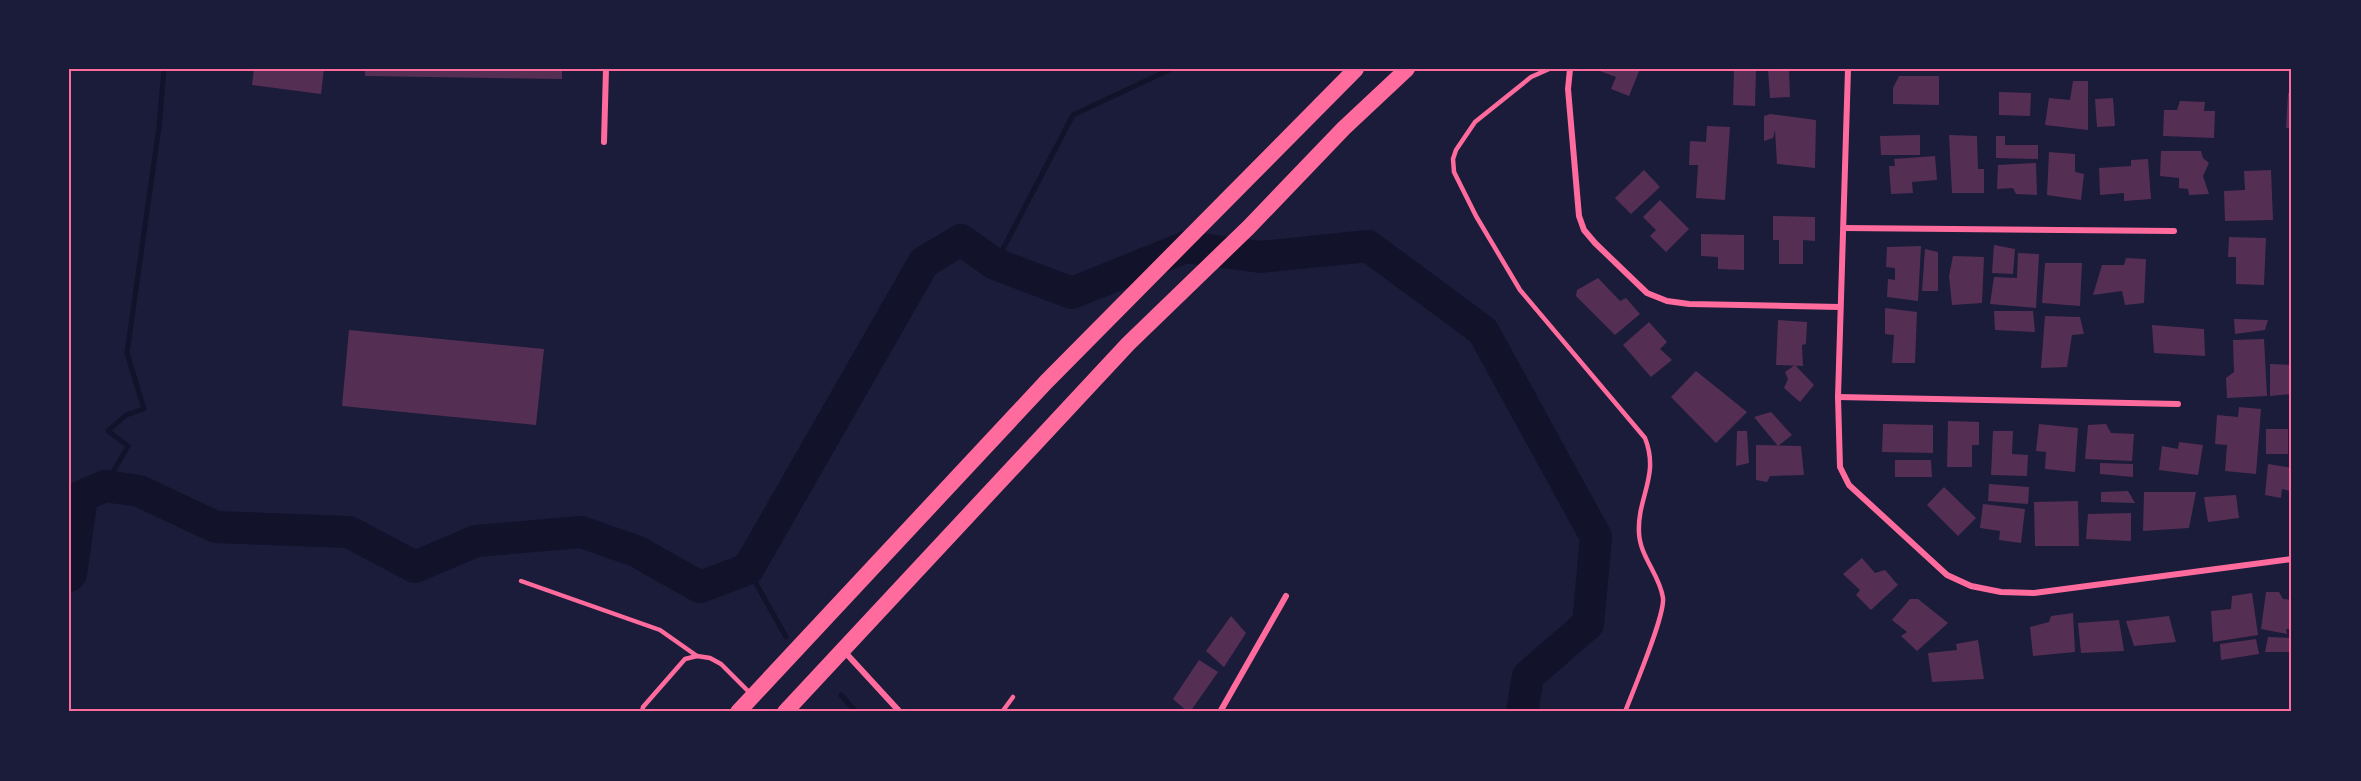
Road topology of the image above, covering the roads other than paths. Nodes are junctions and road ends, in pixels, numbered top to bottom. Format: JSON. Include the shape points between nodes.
{"nodes":[{"id":1,"x":606,"y":69,"type":"edge"},
{"id":2,"x":1356,"y":69,"type":"edge"},
{"id":3,"x":1407,"y":69,"type":"edge"},
{"id":4,"x":1549,"y":69,"type":"edge"},
{"id":5,"x":1570,"y":69,"type":"edge"},
{"id":6,"x":1848,"y":69,"type":"edge"},
{"id":7,"x":604,"y":142,"type":"dead end"},
{"id":8,"x":1844,"y":228,"type":"junction"},
{"id":9,"x":2175,"y":231,"type":"dead end"},
{"id":10,"x":1840,"y":307,"type":"junction"},
{"id":11,"x":1838,"y":397,"type":"junction"},
{"id":12,"x":2178,"y":405,"type":"dead end"},
{"id":13,"x":2292,"y":559,"type":"edge"},
{"id":14,"x":521,"y":581,"type":"dead end"},
{"id":15,"x":1286,"y":596,"type":"dead end"},
{"id":16,"x":843,"y":650,"type":"junction"},
{"id":17,"x":697,"y":656,"type":"junction"},
{"id":18,"x":753,"y":696,"type":"junction"},
{"id":19,"x":1013,"y":697,"type":"dead end"},
{"id":20,"x":642,"y":712,"type":"edge"},
{"id":21,"x":738,"y":712,"type":"edge"},
{"id":22,"x":785,"y":712,"type":"edge"},
{"id":23,"x":900,"y":712,"type":"edge"},
{"id":24,"x":1002,"y":712,"type":"edge"},
{"id":25,"x":1220,"y":712,"type":"edge"},
{"id":26,"x":1625,"y":712,"type":"edge"}],
"edges":[{"from":1,"to":7,"type":"street"},
{"from":2,"to":18,"type":"highway","via":[[1038,391]]},
{"from":3,"to":16,"type":"highway","via":[[1128,344]]},
{"from":4,"to":26,"type":"lane","via":[[1531,77],[1475,122],[1456,150],[1454,172],[1520,290],[1645,438],[1650,450],[1651,471],[1639,534],[1661,589],[1663,608]]},
{"from":5,"to":10,"type":"street","via":[[1568,89],[1579,216],[1595,243],[1647,293],[1689,304]]},
{"from":6,"to":8,"type":"street"},
{"from":8,"to":9,"type":"street"},
{"from":8,"to":10,"type":"street"},
{"from":10,"to":11,"type":"street"},
{"from":11,"to":12,"type":"street"},
{"from":11,"to":13,"type":"street","via":[[1840,467],[1849,485],[1947,575],[1971,586],[2034,593]]},
{"from":14,"to":17,"type":"lane","via":[[660,630]]},
{"from":15,"to":25,"type":"street"},
{"from":16,"to":22,"type":"highway"},
{"from":16,"to":23,"type":"street"},
{"from":17,"to":18,"type":"lane","via":[[710,657],[721,664]]},
{"from":17,"to":20,"type":"lane","via":[[685,659],[642,707]]},
{"from":18,"to":21,"type":"highway"},
{"from":19,"to":24,"type":"lane"}]}
